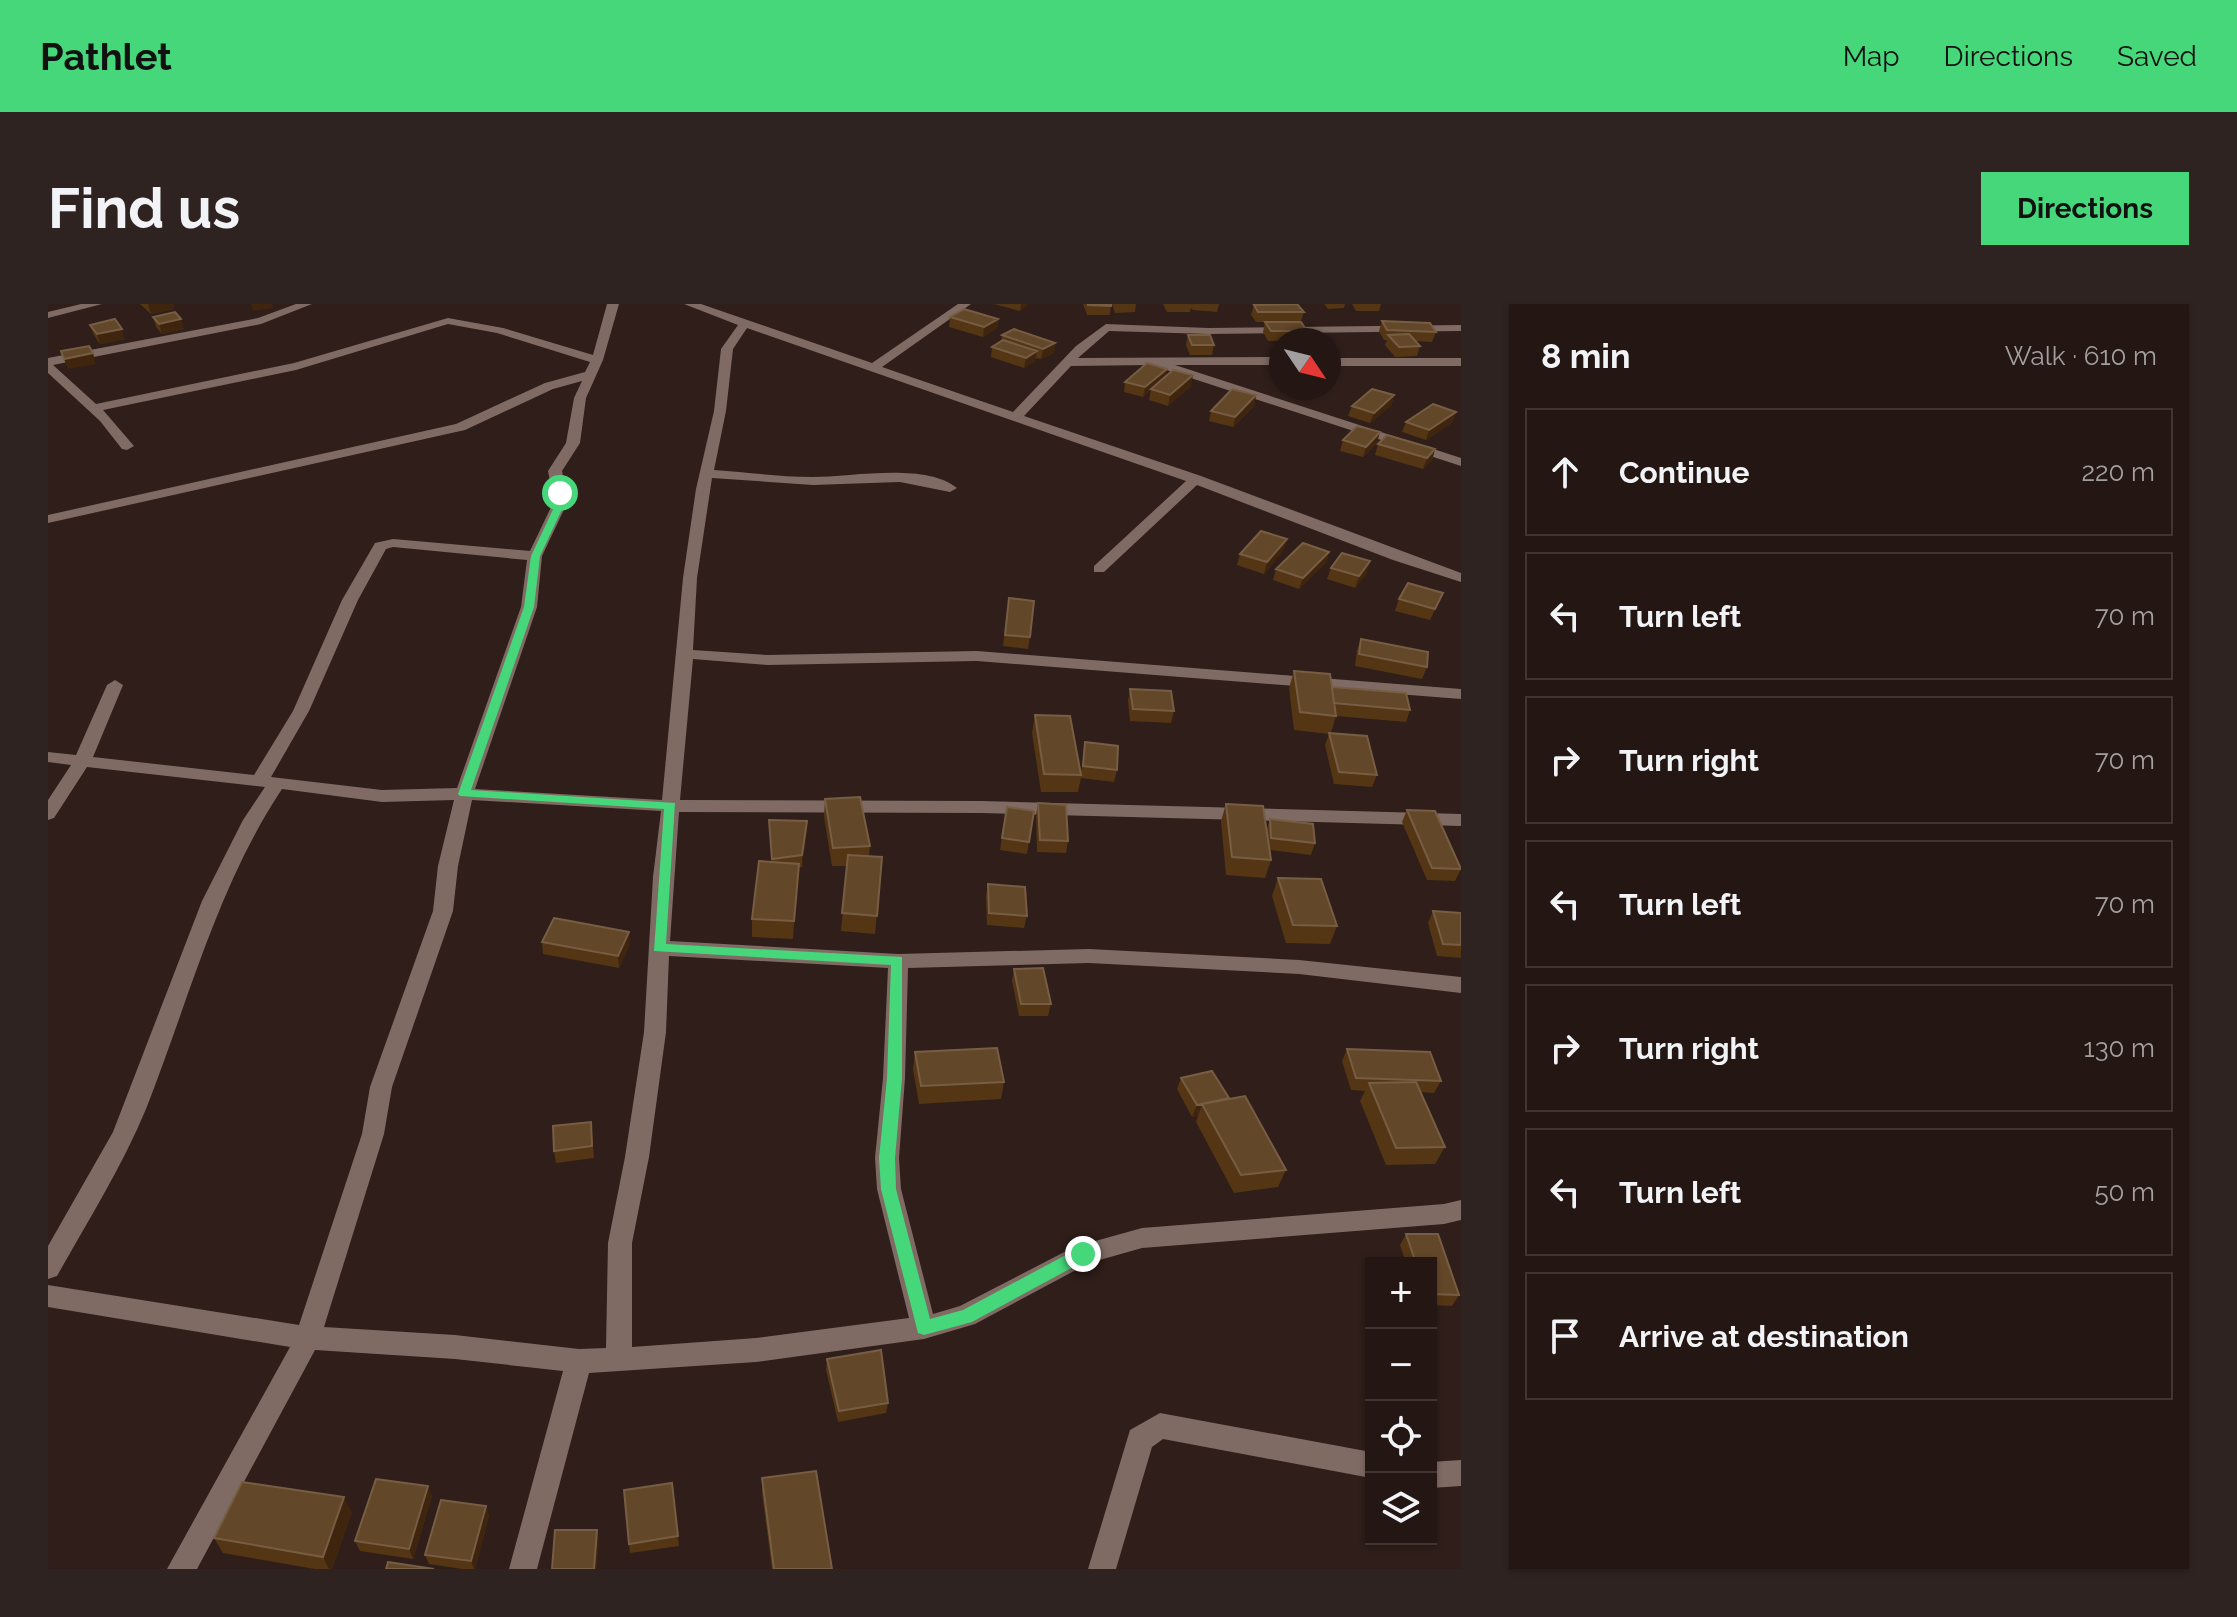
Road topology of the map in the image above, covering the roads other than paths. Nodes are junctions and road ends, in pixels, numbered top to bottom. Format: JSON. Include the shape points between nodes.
{"nodes":[{"id":1,"x":96,"y":304,"type":"edge"},
{"id":2,"x":306,"y":304,"type":"edge"},
{"id":3,"x":613,"y":304,"type":"edge"},
{"id":4,"x":690,"y":304,"type":"edge"},
{"id":5,"x":965,"y":304,"type":"edge"},
{"id":6,"x":48,"y":315,"type":"edge"},
{"id":7,"x":745,"y":323,"type":"junction"},
{"id":8,"x":1461,"y":328,"type":"edge"},
{"id":9,"x":1269,"y":361,"type":"edge"},
{"id":10,"x":1067,"y":362,"type":"junction"},
{"id":11,"x":1153,"y":362,"type":"junction"},
{"id":12,"x":1341,"y":362,"type":"edge"},
{"id":13,"x":1461,"y":362,"type":"edge"},
{"id":14,"x":593,"y":368,"type":"junction"},
{"id":15,"x":873,"y":368,"type":"junction"},
{"id":16,"x":50,"y":369,"type":"edge"},
{"id":17,"x":94,"y":408,"type":"junction"},
{"id":18,"x":1016,"y":417,"type":"junction"},
{"id":19,"x":127,"y":446,"type":"dead end"},
{"id":20,"x":1461,"y":462,"type":"edge"},
{"id":21,"x":706,"y":473,"type":"junction"},
{"id":22,"x":1196,"y":479,"type":"junction"},
{"id":23,"x":950,"y":488,"type":"dead end"},
{"id":24,"x":48,"y":519,"type":"edge"},
{"id":25,"x":535,"y":556,"type":"junction"},
{"id":26,"x":1099,"y":569,"type":"dead end"},
{"id":27,"x":1461,"y":578,"type":"edge"},
{"id":28,"x":685,"y":654,"type":"junction"},
{"id":29,"x":115,"y":685,"type":"dead end"},
{"id":30,"x":1461,"y":694,"type":"edge"},
{"id":31,"x":48,"y":757,"type":"edge"},
{"id":32,"x":82,"y":761,"type":"junction"},
{"id":33,"x":269,"y":781,"type":"junction"},
{"id":34,"x":464,"y":794,"type":"junction"},
{"id":35,"x":671,"y":806,"type":"junction"},
{"id":36,"x":48,"y":814,"type":"edge"},
{"id":37,"x":1461,"y":820,"type":"edge"},
{"id":38,"x":659,"y":948,"type":"junction"},
{"id":39,"x":898,"y":961,"type":"junction"},
{"id":40,"x":1461,"y":985,"type":"edge"},
{"id":41,"x":1461,"y":1210,"type":"edge"},
{"id":42,"x":48,"y":1268,"type":"edge"},
{"id":43,"x":48,"y":1296,"type":"edge"},
{"id":44,"x":924,"y":1328,"type":"junction"},
{"id":45,"x":308,"y":1338,"type":"junction"},
{"id":46,"x":619,"y":1360,"type":"junction"},
{"id":47,"x":579,"y":1361,"type":"junction"},
{"id":48,"x":1365,"y":1464,"type":"edge"},
{"id":49,"x":1461,"y":1473,"type":"edge"},
{"id":50,"x":1437,"y":1475,"type":"edge"},
{"id":51,"x":181,"y":1569,"type":"edge"},
{"id":52,"x":523,"y":1569,"type":"edge"},
{"id":53,"x":1102,"y":1569,"type":"edge"}],
"edges":[{"from":1,"to":6,"type":"street"},
{"from":2,"to":16,"type":"street","via":[[261,321]]},
{"from":3,"to":14,"type":"street"},
{"from":4,"to":7,"type":"street"},
{"from":5,"to":15,"type":"street"},
{"from":7,"to":15,"type":"street"},
{"from":7,"to":21,"type":"street","via":[[727,349]]},
{"from":8,"to":10,"type":"street","via":[[1106,327]]},
{"from":9,"to":11,"type":"street"},
{"from":10,"to":11,"type":"street"},
{"from":10,"to":18,"type":"street"},
{"from":11,"to":20,"type":"street"},
{"from":12,"to":13,"type":"street"},
{"from":14,"to":17,"type":"street","via":[[499,330],[448,321],[296,366]]},
{"from":14,"to":24,"type":"street","via":[[460,427]]},
{"from":14,"to":25,"type":"street","via":[[580,398],[573,443],[555,471],[561,501]]},
{"from":15,"to":18,"type":"street"},
{"from":16,"to":17,"type":"street"},
{"from":17,"to":19,"type":"street"},
{"from":18,"to":22,"type":"street"},
{"from":21,"to":23,"type":"street","via":[[815,481],[893,479]]},
{"from":21,"to":28,"type":"street"},
{"from":22,"to":26,"type":"street"},
{"from":22,"to":27,"type":"street"},
{"from":25,"to":33,"type":"street","via":[[380,546],[350,600]]},
{"from":25,"to":34,"type":"street","via":[[529,607]]},
{"from":28,"to":30,"type":"street","via":[[767,660],[977,656]]},
{"from":28,"to":35,"type":"street"},
{"from":29,"to":32,"type":"street"},
{"from":31,"to":32,"type":"street"},
{"from":32,"to":33,"type":"street"},
{"from":32,"to":36,"type":"street"},
{"from":33,"to":34,"type":"street","via":[[382,796]]},
{"from":33,"to":42,"type":"street","via":[[229,861],[132,1114]]},
{"from":34,"to":35,"type":"street"},
{"from":34,"to":45,"type":"street","via":[[443,911],[381,1087],[373,1134]]},
{"from":35,"to":37,"type":"street","via":[[982,807]]},
{"from":35,"to":38,"type":"street"},
{"from":38,"to":39,"type":"street"},
{"from":38,"to":46,"type":"street","via":[[650,1068],[620,1243]]},
{"from":39,"to":40,"type":"street","via":[[1089,956],[1299,967]]},
{"from":39,"to":44,"type":"street","via":[[889,1189]]},
{"from":41,"to":44,"type":"street","via":[[1142,1238],[1083,1254],[966,1316]]},
{"from":43,"to":45,"type":"street"},
{"from":44,"to":46,"type":"street","via":[[756,1350]]},
{"from":45,"to":47,"type":"street"},
{"from":45,"to":51,"type":"street"},
{"from":46,"to":47,"type":"street"},
{"from":47,"to":52,"type":"street"},
{"from":48,"to":53,"type":"street","via":[[1160,1426],[1140,1439]]},
{"from":49,"to":50,"type":"street"}]}
